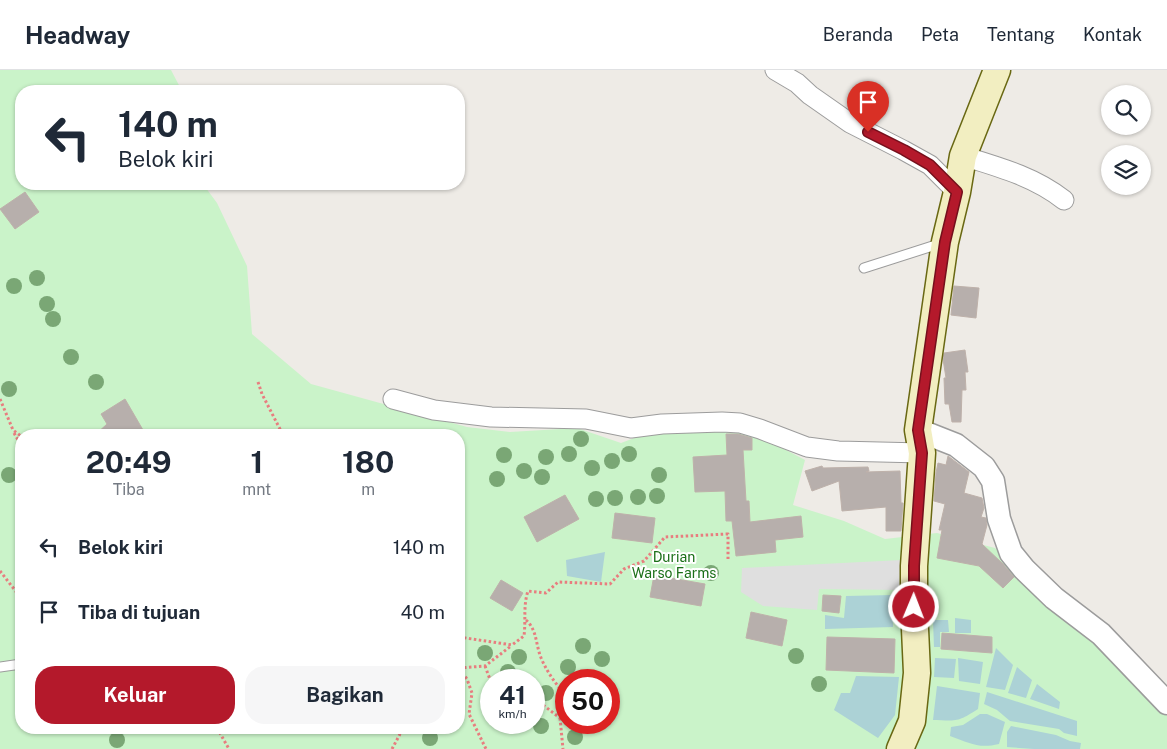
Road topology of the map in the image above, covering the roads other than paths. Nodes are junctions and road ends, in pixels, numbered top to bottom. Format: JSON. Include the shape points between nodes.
{"nodes":[{"id":1,"x":775,"y":70,"type":"edge"},
{"id":2,"x":997,"y":70,"type":"edge"},
{"id":3,"x":963,"y":156,"type":"junction"},
{"id":4,"x":957,"y":192,"type":"junction"},
{"id":5,"x":1064,"y":200,"type":"dead end"},
{"id":6,"x":945,"y":242,"type":"junction"},
{"id":7,"x":864,"y":268,"type":"dead end"},
{"id":8,"x":393,"y":399,"type":"dead end"},
{"id":9,"x":920,"y":441,"type":"junction"},
{"id":10,"x":15,"y":665,"type":"edge"},
{"id":11,"x":0,"y":667,"type":"edge"},
{"id":12,"x":1167,"y":703,"type":"edge"},
{"id":13,"x":901,"y":744,"type":"edge"}],
"edges":[{"from":1,"to":4,"type":"street","via":[[850,123],[930,165]]},
{"from":2,"to":3,"type":"main road"},
{"from":3,"to":4,"type":"main road"},
{"from":3,"to":5,"type":"street","via":[[1049,188]]},
{"from":4,"to":6,"type":"main road"},
{"from":6,"to":7,"type":"lane"},
{"from":6,"to":9,"type":"main road"},
{"from":8,"to":9,"type":"street","via":[[434,410],[491,417],[586,419],[631,428],[731,422],[807,447],[838,451]]},
{"from":9,"to":12,"type":"street","via":[[956,445],[984,467],[993,480],[999,519],[1011,553],[1054,598],[1101,634]]},
{"from":9,"to":13,"type":"main road","via":[[914,574],[917,673],[912,721]]},
{"from":10,"to":11,"type":"lane"}]}
